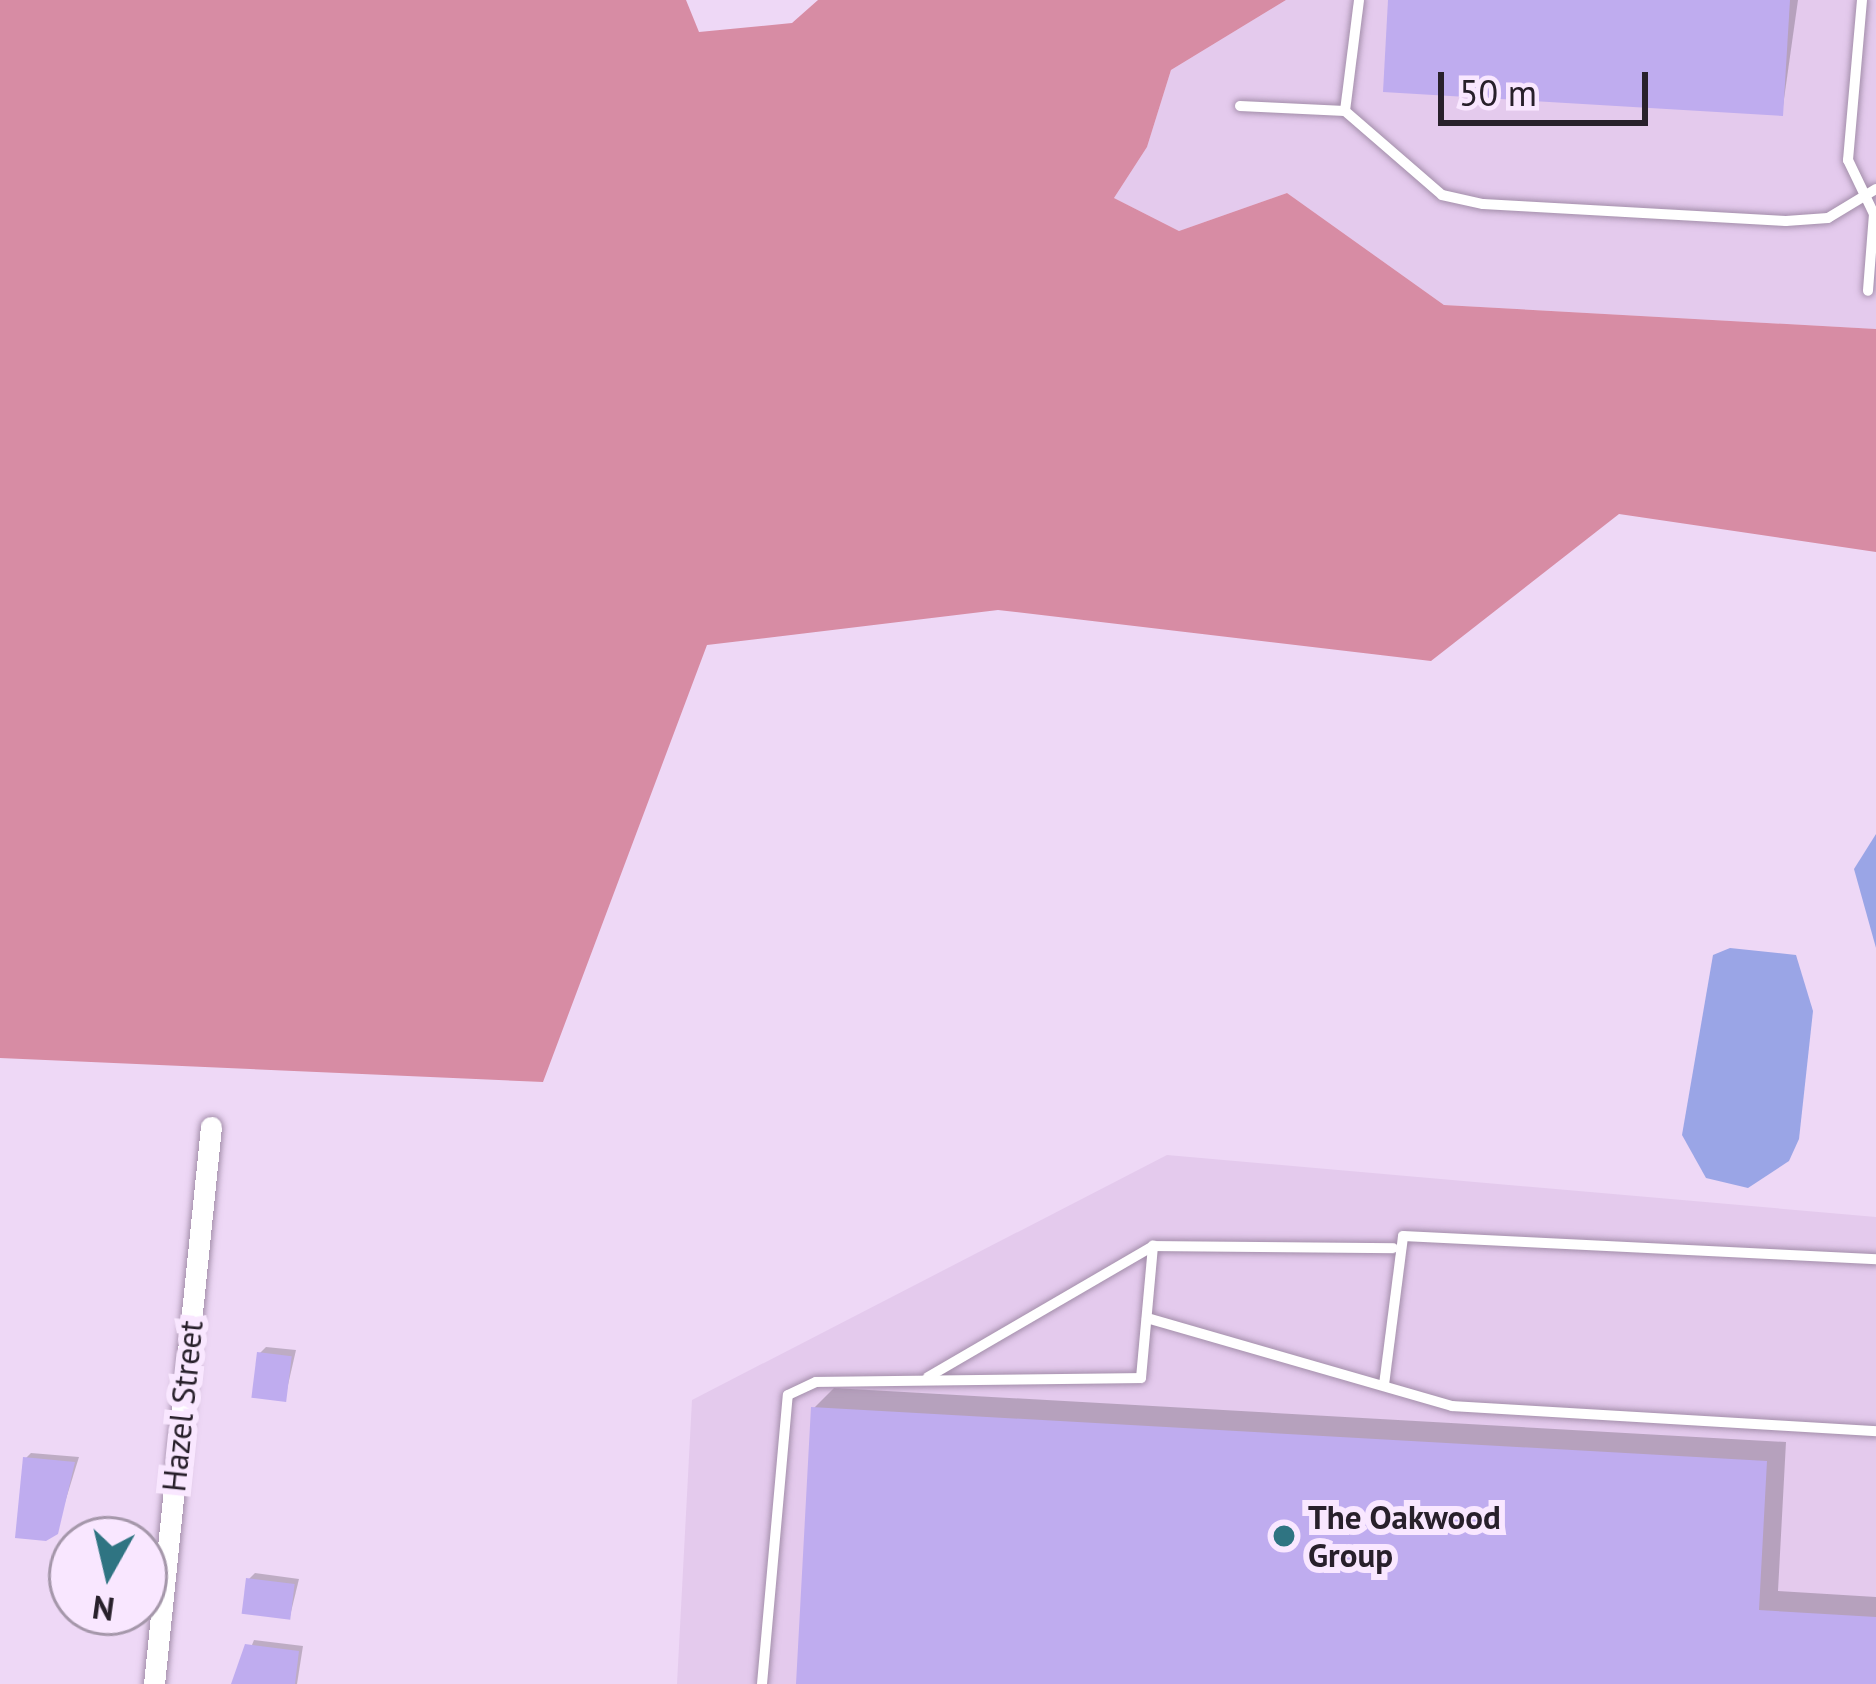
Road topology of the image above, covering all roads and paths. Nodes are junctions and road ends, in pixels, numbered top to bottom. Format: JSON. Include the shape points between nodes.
{"nodes":[{"id":1,"x":1359,"y":0,"type":"edge"},
{"id":2,"x":1862,"y":0,"type":"edge"},
{"id":3,"x":1240,"y":106,"type":"dead end"},
{"id":4,"x":1346,"y":111,"type":"junction"},
{"id":5,"x":1872,"y":192,"type":"edge"},
{"id":6,"x":1868,"y":291,"type":"dead end"},
{"id":7,"x":211,"y":1127,"type":"dead end"},
{"id":8,"x":1154,"y":1246,"type":"junction"},
{"id":9,"x":1393,"y":1248,"type":"junction"},
{"id":10,"x":1876,"y":1259,"type":"edge"},
{"id":11,"x":1147,"y":1318,"type":"junction"},
{"id":12,"x":926,"y":1378,"type":"junction"},
{"id":13,"x":1384,"y":1384,"type":"junction"},
{"id":14,"x":1876,"y":1431,"type":"edge"},
{"id":15,"x":154,"y":1684,"type":"edge"},
{"id":16,"x":762,"y":1684,"type":"edge"}],
"edges":[{"from":1,"to":4,"type":"lane"},
{"from":2,"to":5,"type":"lane","via":[[1848,160]]},
{"from":3,"to":4,"type":"lane"},
{"from":4,"to":5,"type":"lane","via":[[1442,195],[1483,204],[1786,220],[1828,218]]},
{"from":5,"to":6,"type":"lane"},
{"from":7,"to":15,"type":"street","name":"Hazel Street"},
{"from":8,"to":9,"type":"lane"},
{"from":8,"to":11,"type":"lane"},
{"from":8,"to":12,"type":"lane"},
{"from":9,"to":10,"type":"lane","via":[[1418,1232]]},
{"from":9,"to":13,"type":"lane"},
{"from":11,"to":12,"type":"lane","via":[[1141,1378]]},
{"from":11,"to":13,"type":"lane"},
{"from":12,"to":16,"type":"lane","via":[[816,1382],[788,1395],[777,1424]]},
{"from":13,"to":14,"type":"lane","via":[[1452,1406]]}]}
